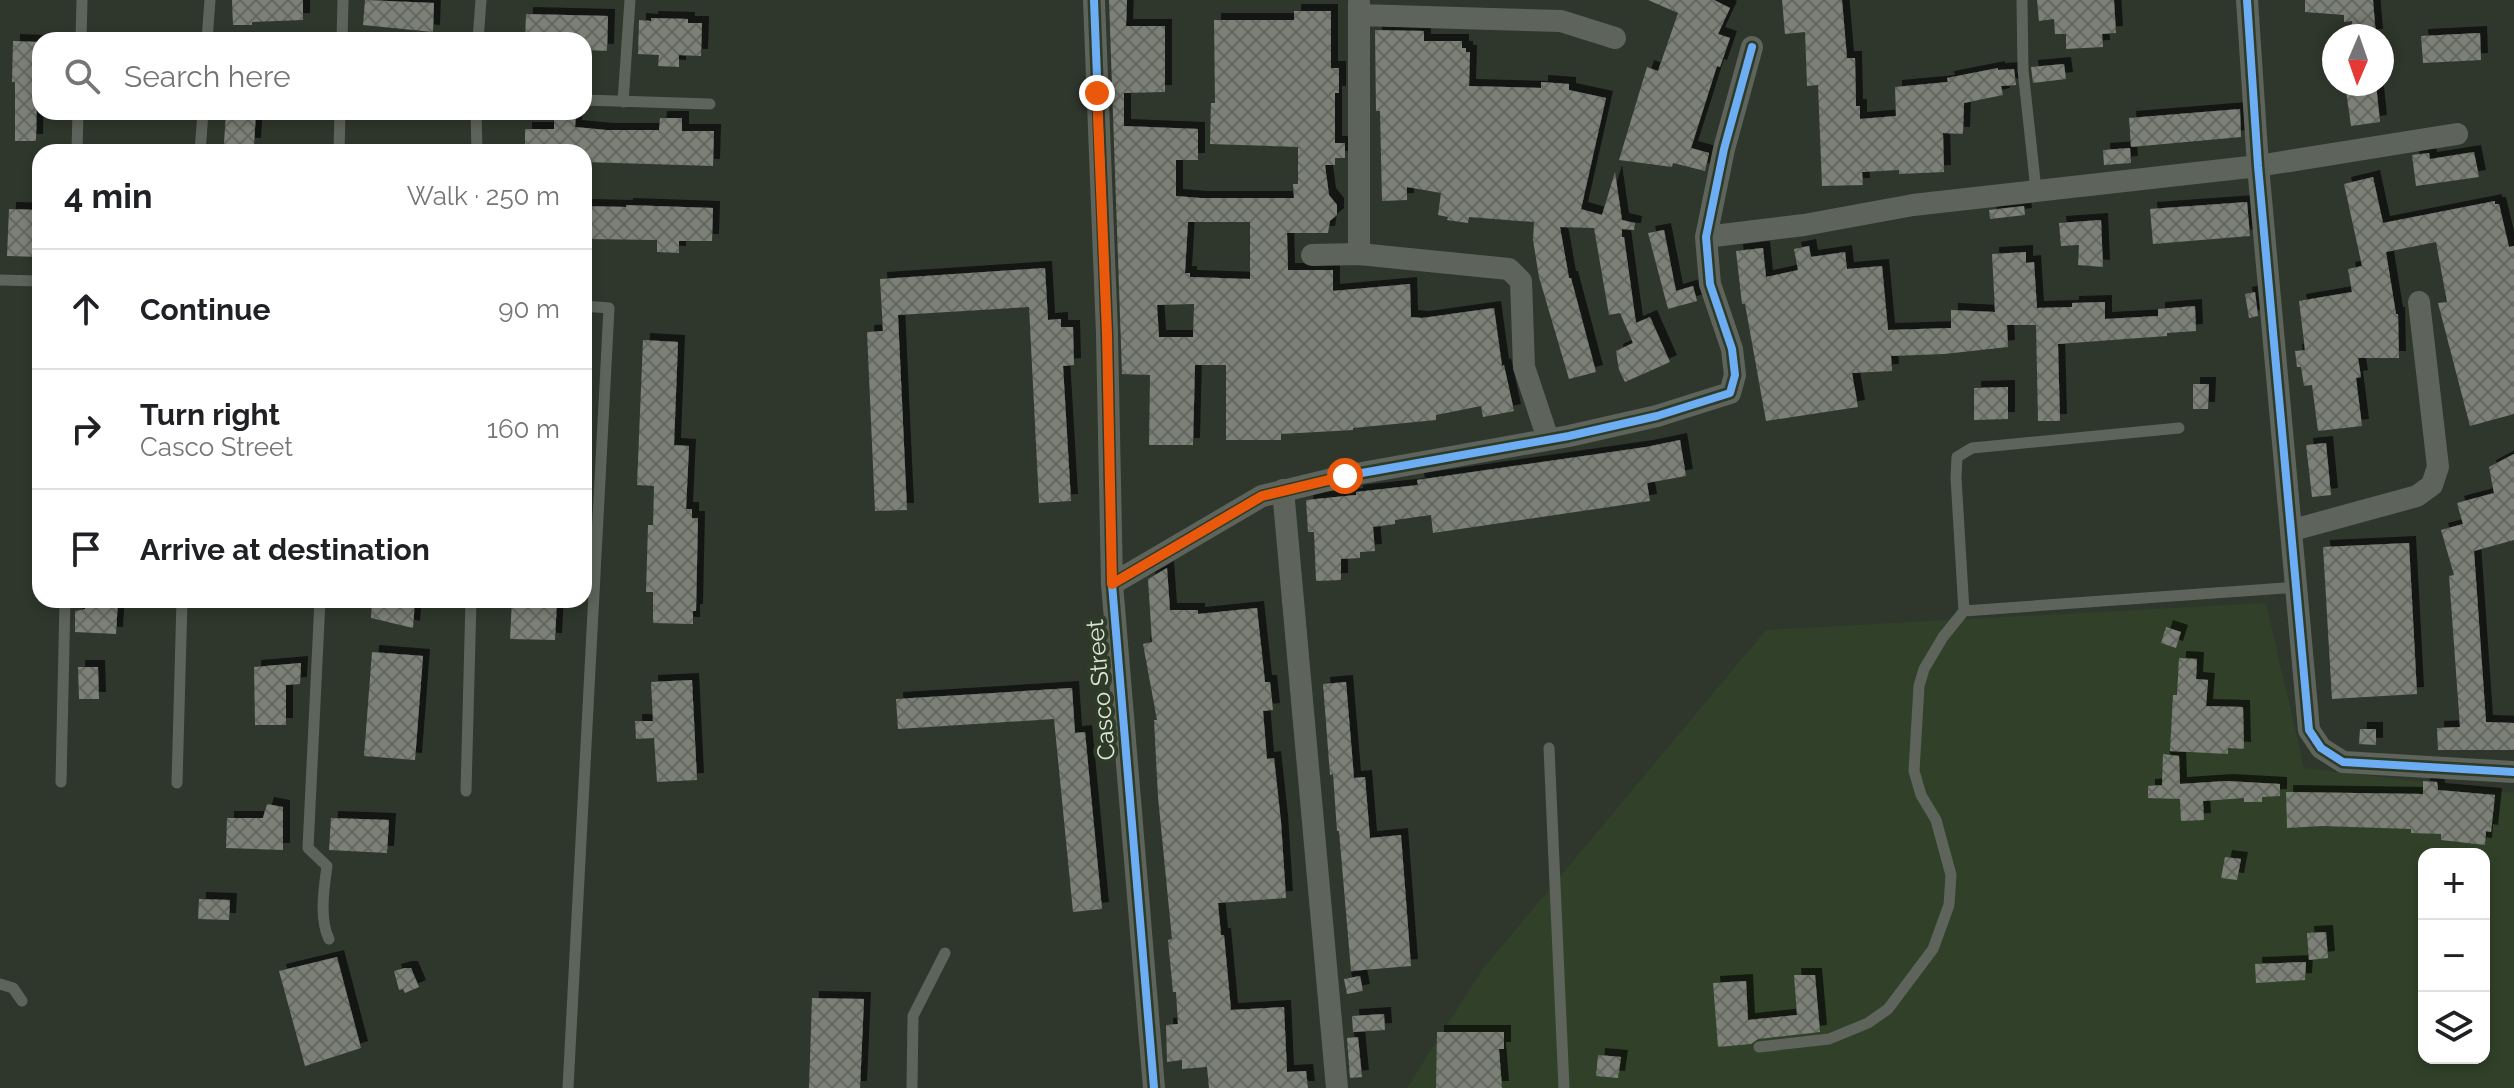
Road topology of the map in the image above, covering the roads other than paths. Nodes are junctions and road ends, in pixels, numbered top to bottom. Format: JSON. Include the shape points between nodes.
{"nodes":[{"id":1,"x":82,"y":0,"type":"edge"},
{"id":2,"x":210,"y":0,"type":"edge"},
{"id":3,"x":343,"y":0,"type":"edge"},
{"id":4,"x":481,"y":0,"type":"edge"},
{"id":5,"x":630,"y":0,"type":"edge"},
{"id":6,"x":1094,"y":0,"type":"edge"},
{"id":7,"x":2022,"y":0,"type":"edge"},
{"id":8,"x":2247,"y":0,"type":"edge"},
{"id":9,"x":1359,"y":8,"type":"edge"},
{"id":10,"x":81,"y":32,"type":"edge"},
{"id":11,"x":208,"y":32,"type":"edge"},
{"id":12,"x":342,"y":32,"type":"edge"},
{"id":13,"x":479,"y":32,"type":"edge"},
{"id":14,"x":1615,"y":38,"type":"dead end"},
{"id":15,"x":1752,"y":47,"type":"dead end"},
{"id":16,"x":592,"y":100,"type":"edge"},
{"id":17,"x":623,"y":102,"type":"junction"},
{"id":18,"x":710,"y":104,"type":"dead end"},
{"id":19,"x":78,"y":120,"type":"edge"},
{"id":20,"x":202,"y":120,"type":"edge"},
{"id":21,"x":340,"y":120,"type":"edge"},
{"id":22,"x":476,"y":120,"type":"edge"},
{"id":23,"x":2457,"y":134,"type":"dead end"},
{"id":24,"x":77,"y":144,"type":"edge"},
{"id":25,"x":201,"y":144,"type":"edge"},
{"id":26,"x":339,"y":144,"type":"edge"},
{"id":27,"x":477,"y":144,"type":"edge"},
{"id":28,"x":2258,"y":166,"type":"junction"},
{"id":29,"x":2036,"y":190,"type":"junction"},
{"id":30,"x":1706,"y":237,"type":"junction"},
{"id":31,"x":1359,"y":254,"type":"junction"},
{"id":32,"x":1312,"y":255,"type":"dead end"},
{"id":33,"x":0,"y":280,"type":"edge"},
{"id":34,"x":32,"y":281,"type":"edge"},
{"id":35,"x":2419,"y":302,"type":"dead end"},
{"id":36,"x":592,"y":307,"type":"edge"},
{"id":37,"x":2179,"y":428,"type":"dead end"},
{"id":38,"x":1548,"y":439,"type":"junction"},
{"id":39,"x":1283,"y":490,"type":"junction"},
{"id":40,"x":2293,"y":530,"type":"junction"},
{"id":41,"x":1112,"y":584,"type":"junction"},
{"id":42,"x":2297,"y":587,"type":"junction"},
{"id":43,"x":65,"y":608,"type":"edge"},
{"id":44,"x":182,"y":608,"type":"edge"},
{"id":45,"x":320,"y":608,"type":"edge"},
{"id":46,"x":471,"y":608,"type":"edge"},
{"id":47,"x":1964,"y":611,"type":"junction"},
{"id":48,"x":1549,"y":748,"type":"dead end"},
{"id":49,"x":2514,"y":772,"type":"edge"},
{"id":50,"x":61,"y":782,"type":"dead end"},
{"id":51,"x":177,"y":783,"type":"dead end"},
{"id":52,"x":466,"y":791,"type":"dead end"},
{"id":53,"x":329,"y":939,"type":"dead end"},
{"id":54,"x":945,"y":953,"type":"dead end"},
{"id":55,"x":0,"y":984,"type":"edge"},
{"id":56,"x":22,"y":1001,"type":"dead end"},
{"id":57,"x":1759,"y":1047,"type":"dead end"},
{"id":58,"x":568,"y":1088,"type":"edge"},
{"id":59,"x":912,"y":1088,"type":"edge"},
{"id":60,"x":1154,"y":1088,"type":"edge"},
{"id":61,"x":1337,"y":1088,"type":"edge"},
{"id":62,"x":1564,"y":1088,"type":"edge"}],
"edges":[{"from":1,"to":10,"type":"lane"},
{"from":2,"to":11,"type":"lane"},
{"from":3,"to":12,"type":"lane"},
{"from":4,"to":13,"type":"lane"},
{"from":5,"to":17,"type":"lane"},
{"from":6,"to":41,"type":"street","name":"Casco Street"},
{"from":7,"to":29,"type":"lane","via":[[2023,70]]},
{"from":8,"to":28,"type":"street"},
{"from":9,"to":14,"type":"street","via":[[1561,21]]},
{"from":9,"to":31,"type":"street"},
{"from":15,"to":30,"type":"street"},
{"from":16,"to":17,"type":"lane"},
{"from":17,"to":18,"type":"lane"},
{"from":19,"to":24,"type":"lane"},
{"from":20,"to":25,"type":"lane"},
{"from":21,"to":26,"type":"lane"},
{"from":22,"to":27,"type":"lane"},
{"from":23,"to":28,"type":"street"},
{"from":28,"to":29,"type":"street"},
{"from":28,"to":40,"type":"street"},
{"from":29,"to":30,"type":"street"},
{"from":30,"to":38,"type":"street","via":[[1710,284],[1732,349],[1735,375],[1730,393],[1657,416]]},
{"from":31,"to":32,"type":"street"},
{"from":31,"to":38,"type":"street","via":[[1509,269],[1521,281],[1524,367]]},
{"from":33,"to":34,"type":"lane"},
{"from":35,"to":40,"type":"street","via":[[2438,467],[2432,485],[2417,496]]},
{"from":36,"to":58,"type":"lane","via":[[609,308]]},
{"from":37,"to":47,"type":"lane","via":[[1972,448],[1957,457]]},
{"from":38,"to":39,"type":"street"},
{"from":39,"to":41,"type":"street","via":[[1262,496]]},
{"from":39,"to":61,"type":"street"},
{"from":40,"to":42,"type":"street"},
{"from":41,"to":60,"type":"street","name":"Casco Street"},
{"from":42,"to":47,"type":"lane"},
{"from":42,"to":49,"type":"street","via":[[2309,730],[2321,748],[2343,762]]},
{"from":43,"to":50,"type":"lane"},
{"from":44,"to":51,"type":"lane"},
{"from":45,"to":53,"type":"lane","via":[[308,848],[327,866]]},
{"from":46,"to":52,"type":"lane"},
{"from":47,"to":57,"type":"lane","via":[[1943,637],[1919,686],[1914,771],[1936,820],[1951,875],[1949,905],[1933,949],[1888,1009],[1868,1023],[1829,1039]]},
{"from":48,"to":62,"type":"lane"},
{"from":54,"to":59,"type":"lane","via":[[913,1016]]},
{"from":55,"to":56,"type":"lane","via":[[13,988]]}]}
